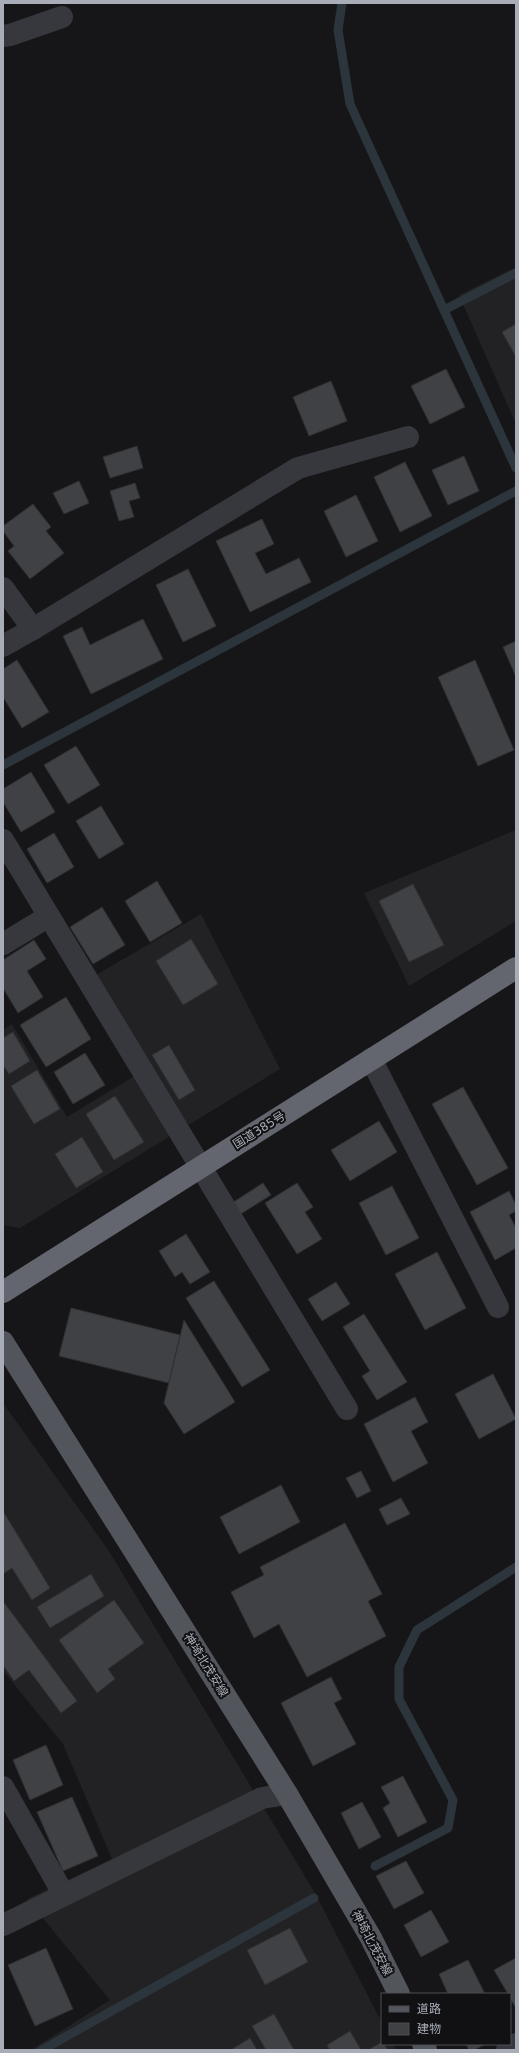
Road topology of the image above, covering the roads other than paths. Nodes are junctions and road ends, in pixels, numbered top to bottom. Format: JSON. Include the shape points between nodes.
{"nodes":[{"id":1,"x":62,"y":17,"type":"dead end"},
{"id":2,"x":3,"y":36,"type":"edge"},
{"id":3,"x":408,"y":437,"type":"dead end"},
{"id":4,"x":3,"y":588,"type":"edge"},
{"id":5,"x":33,"y":629,"type":"junction"},
{"id":6,"x":3,"y":646,"type":"edge"},
{"id":7,"x":3,"y":840,"type":"edge"},
{"id":8,"x":49,"y":916,"type":"junction"},
{"id":9,"x":3,"y":944,"type":"edge"},
{"id":10,"x":516,"y":968,"type":"edge"},
{"id":11,"x":371,"y":1059,"type":"junction"},
{"id":12,"x":200,"y":1168,"type":"junction"},
{"id":13,"x":3,"y":1292,"type":"edge"},
{"id":14,"x":498,"y":1307,"type":"dead end"},
{"id":15,"x":3,"y":1342,"type":"edge"},
{"id":16,"x":348,"y":1409,"type":"dead end"},
{"id":17,"x":3,"y":1787,"type":"edge"},
{"id":18,"x":288,"y":1794,"type":"junction"},
{"id":19,"x":64,"y":1895,"type":"junction"},
{"id":20,"x":3,"y":1925,"type":"edge"},
{"id":21,"x":398,"y":1993,"type":"edge"},
{"id":22,"x":516,"y":2044,"type":"edge"},
{"id":23,"x":507,"y":2050,"type":"edge"}],
"edges":[{"from":1,"to":2,"type":"street"},
{"from":3,"to":5,"type":"street","via":[[298,468]]},
{"from":4,"to":5,"type":"street"},
{"from":5,"to":6,"type":"street"},
{"from":7,"to":8,"type":"street"},
{"from":8,"to":9,"type":"street"},
{"from":8,"to":12,"type":"street"},
{"from":10,"to":11,"type":"highway","name":"国道385号"},
{"from":11,"to":12,"type":"highway","name":"国道385号"},
{"from":11,"to":14,"type":"street"},
{"from":12,"to":13,"type":"highway","name":"国道385号"},
{"from":12,"to":16,"type":"street"},
{"from":15,"to":18,"type":"main road","name":"神埼北茂安線"},
{"from":17,"to":19,"type":"street"},
{"from":18,"to":19,"type":"street","via":[[262,1798]]},
{"from":18,"to":21,"type":"main road","name":"神埼北茂安線","via":[[371,1938]]},
{"from":19,"to":20,"type":"street"},
{"from":22,"to":23,"type":"street"}]}
